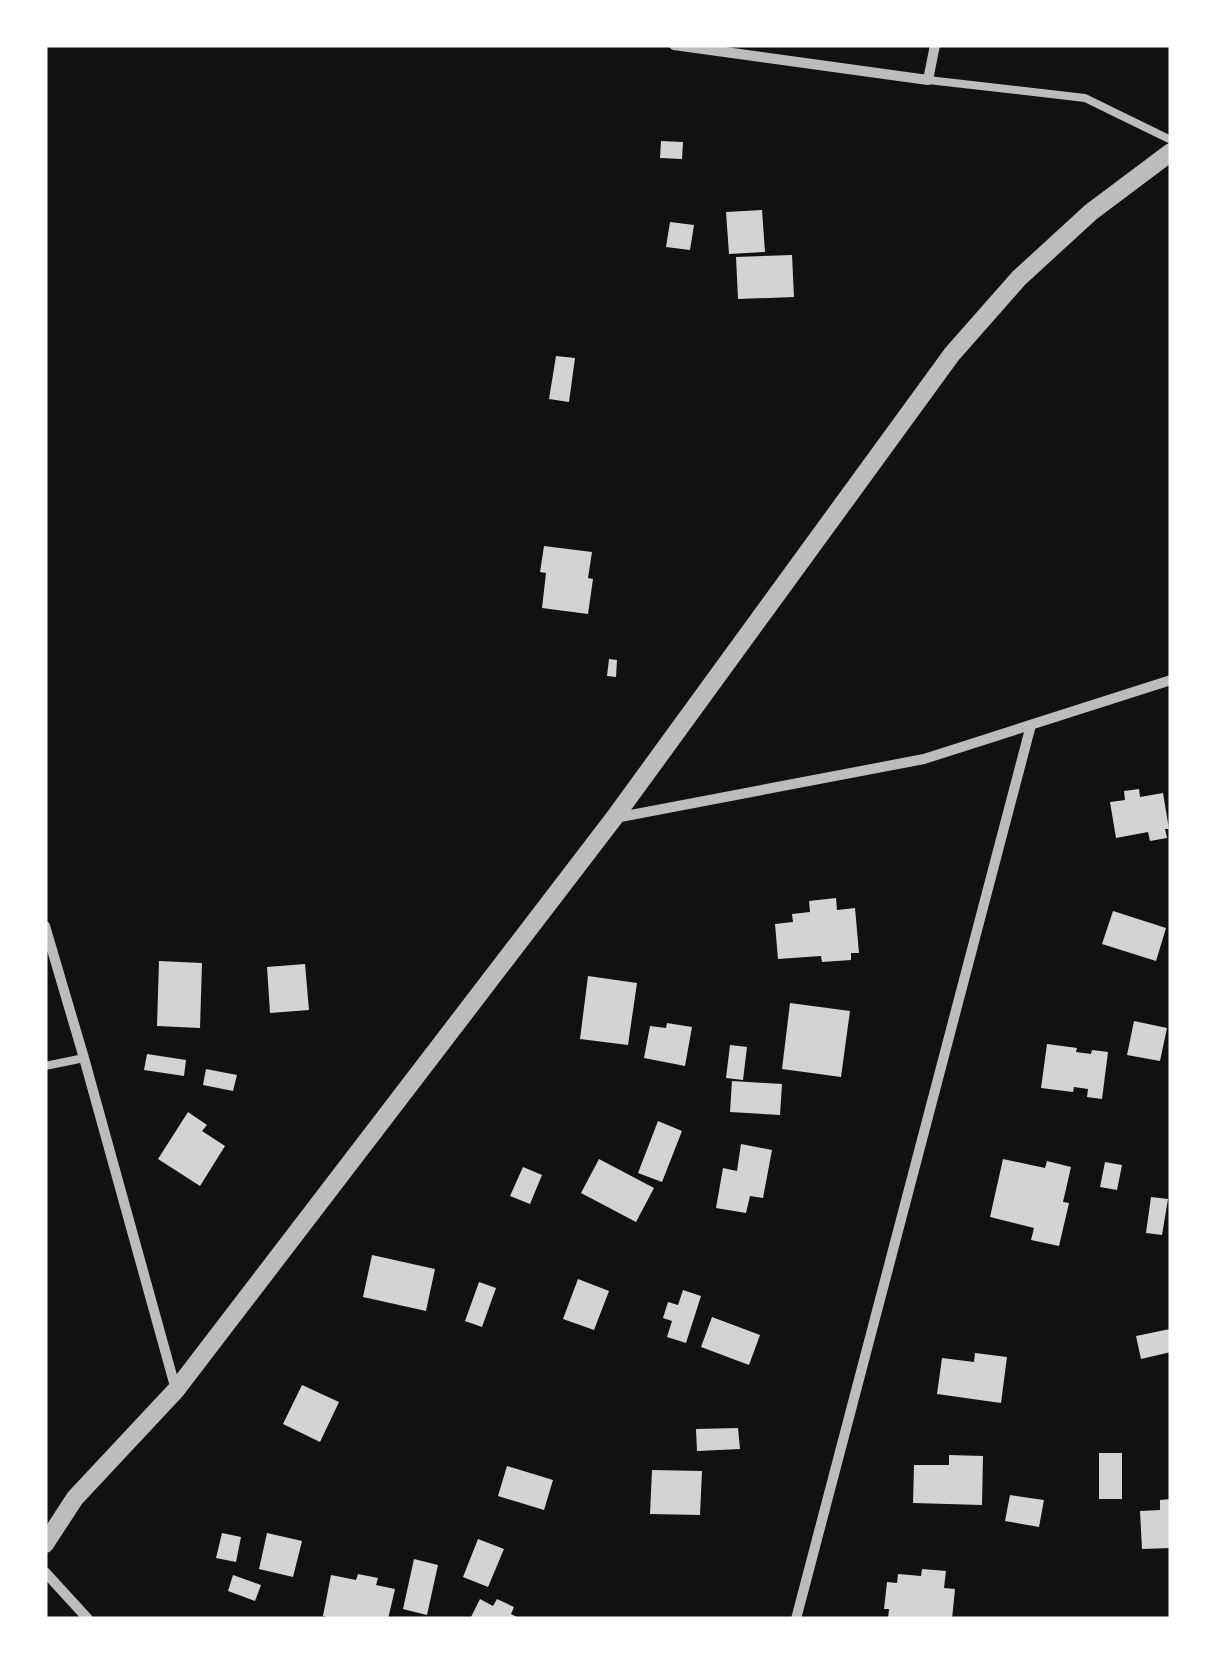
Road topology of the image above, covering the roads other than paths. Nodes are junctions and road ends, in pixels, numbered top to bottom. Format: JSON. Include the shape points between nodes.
{"nodes":[{"id":1,"x":674,"y":45,"type":"edge"},
{"id":2,"x":935,"y":45,"type":"edge"},
{"id":3,"x":928,"y":80,"type":"junction"},
{"id":4,"x":1171,"y":140,"type":"edge"},
{"id":5,"x":1171,"y":152,"type":"edge"},
{"id":6,"x":1171,"y":680,"type":"edge"},
{"id":7,"x":1031,"y":725,"type":"junction"},
{"id":8,"x":614,"y":818,"type":"junction"},
{"id":9,"x":45,"y":926,"type":"edge"},
{"id":10,"x":84,"y":1058,"type":"junction"},
{"id":11,"x":45,"y":1066,"type":"edge"},
{"id":12,"x":176,"y":1390,"type":"junction"},
{"id":13,"x":45,"y":1544,"type":"edge"},
{"id":14,"x":45,"y":1572,"type":"edge"},
{"id":15,"x":88,"y":1619,"type":"edge"},
{"id":16,"x":796,"y":1619,"type":"edge"}],
"edges":[{"from":1,"to":3,"type":"street"},
{"from":2,"to":3,"type":"street"},
{"from":3,"to":4,"type":"lane","via":[[1085,98]]},
{"from":5,"to":8,"type":"street","via":[[1019,278],[952,354]]},
{"from":6,"to":7,"type":"street"},
{"from":7,"to":8,"type":"street","via":[[924,759]]},
{"from":7,"to":16,"type":"street"},
{"from":8,"to":12,"type":"street"},
{"from":9,"to":10,"type":"street"},
{"from":10,"to":11,"type":"lane"},
{"from":10,"to":12,"type":"street"},
{"from":12,"to":13,"type":"street","via":[[76,1498]]},
{"from":14,"to":15,"type":"street"}]}
